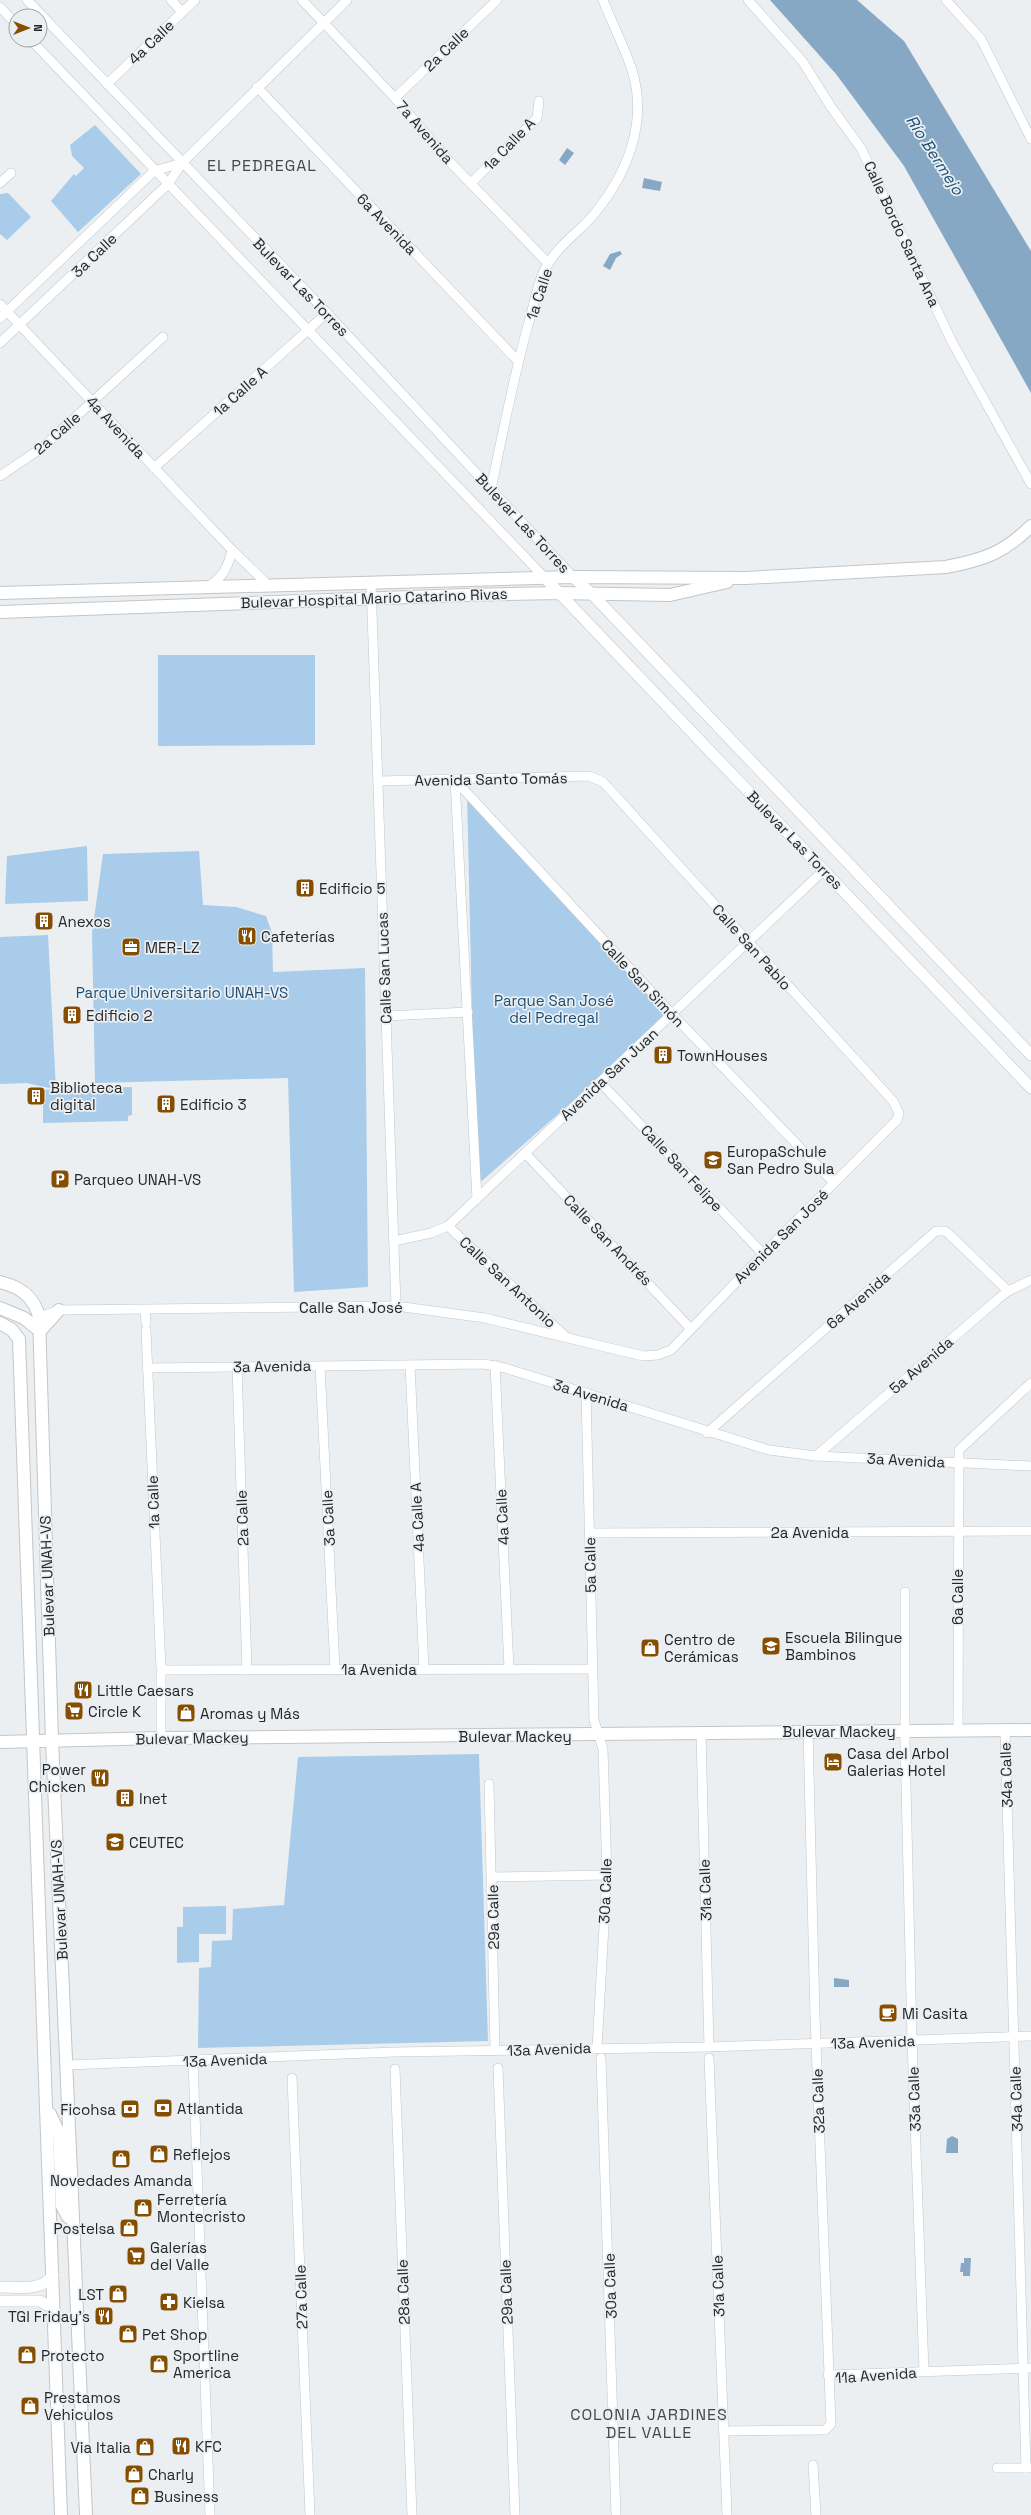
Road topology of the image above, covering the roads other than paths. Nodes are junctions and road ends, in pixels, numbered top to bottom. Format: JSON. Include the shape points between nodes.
{"nodes":[{"id":1,"x":27,"y":0,"type":"edge"},
{"id":2,"x":171,"y":0,"type":"edge"},
{"id":3,"x":195,"y":0,"type":"edge"},
{"id":4,"x":302,"y":0,"type":"edge"},
{"id":5,"x":347,"y":0,"type":"edge"},
{"id":6,"x":497,"y":0,"type":"edge"},
{"id":7,"x":603,"y":0,"type":"edge"},
{"id":8,"x":748,"y":0,"type":"edge"},
{"id":9,"x":946,"y":0,"type":"edge"},
{"id":10,"x":0,"y":7,"type":"edge"},
{"id":11,"x":182,"y":12,"type":"junction"},
{"id":12,"x":8,"y":16,"type":"edge"},
{"id":13,"x":323,"y":23,"type":"junction"},
{"id":14,"x":39,"y":48,"type":"edge"},
{"id":15,"x":107,"y":84,"type":"junction"},
{"id":16,"x":257,"y":87,"type":"junction"},
{"id":17,"x":395,"y":98,"type":"junction"},
{"id":18,"x":539,"y":100,"type":"dead end"},
{"id":19,"x":1031,"y":139,"type":"edge"},
{"id":20,"x":182,"y":163,"type":"junction"},
{"id":21,"x":154,"y":171,"type":"junction"},
{"id":22,"x":11,"y":173,"type":"dead end"},
{"id":23,"x":0,"y":183,"type":"edge"},
{"id":24,"x":471,"y":183,"type":"junction"},
{"id":25,"x":168,"y":184,"type":"junction"},
{"id":26,"x":548,"y":264,"type":"junction"},
{"id":27,"x":0,"y":304,"type":"edge"},
{"id":28,"x":327,"y":313,"type":"junction"},
{"id":29,"x":4,"y":315,"type":"edge"},
{"id":30,"x":20,"y":326,"type":"junction"},
{"id":31,"x":308,"y":331,"type":"junction"},
{"id":32,"x":164,"y":336,"type":"dead end"},
{"id":33,"x":0,"y":343,"type":"edge"},
{"id":34,"x":518,"y":361,"type":"junction"},
{"id":35,"x":93,"y":402,"type":"junction"},
{"id":36,"x":154,"y":468,"type":"junction"},
{"id":37,"x":0,"y":476,"type":"edge"},
{"id":38,"x":1031,"y":484,"type":"edge"},
{"id":39,"x":491,"y":489,"type":"junction"},
{"id":40,"x":1031,"y":526,"type":"edge"},
{"id":41,"x":232,"y":550,"type":"junction"},
{"id":42,"x":573,"y":576,"type":"junction"},
{"id":43,"x":544,"y":577,"type":"junction"},
{"id":44,"x":746,"y":578,"type":"junction"},
{"id":45,"x":371,"y":583,"type":"junction"},
{"id":46,"x":268,"y":585,"type":"junction"},
{"id":47,"x":208,"y":587,"type":"junction"},
{"id":48,"x":558,"y":592,"type":"junction"},
{"id":49,"x":0,"y":593,"type":"edge"},
{"id":50,"x":591,"y":593,"type":"junction"},
{"id":51,"x":371,"y":597,"type":"junction"},
{"id":52,"x":0,"y":612,"type":"edge"},
{"id":53,"x":455,"y":780,"type":"junction"},
{"id":54,"x":378,"y":781,"type":"junction"},
{"id":55,"x":603,"y":782,"type":"joint"},
{"id":56,"x":824,"y":870,"type":"junction"},
{"id":57,"x":748,"y":942,"type":"junction"},
{"id":58,"x":468,"y":1012,"type":"junction"},
{"id":59,"x":672,"y":1014,"type":"junction"},
{"id":60,"x":386,"y":1016,"type":"junction"},
{"id":61,"x":1031,"y":1055,"type":"edge"},
{"id":62,"x":600,"y":1082,"type":"junction"},
{"id":63,"x":1031,"y":1088,"type":"edge"},
{"id":64,"x":899,"y":1113,"type":"joint"},
{"id":65,"x":525,"y":1153,"type":"junction"},
{"id":66,"x":834,"y":1183,"type":"junction"},
{"id":67,"x":477,"y":1199,"type":"junction"},
{"id":68,"x":448,"y":1226,"type":"junction"},
{"id":69,"x":394,"y":1241,"type":"junction"},
{"id":70,"x":763,"y":1254,"type":"junction"},
{"id":71,"x":1031,"y":1280,"type":"edge"},
{"id":72,"x":0,"y":1282,"type":"edge"},
{"id":73,"x":1008,"y":1291,"type":"junction"},
{"id":74,"x":396,"y":1306,"type":"junction"},
{"id":75,"x":0,"y":1308,"type":"edge"},
{"id":76,"x":59,"y":1310,"type":"junction"},
{"id":77,"x":145,"y":1310,"type":"junction"},
{"id":78,"x":39,"y":1317,"type":"junction"},
{"id":79,"x":0,"y":1323,"type":"edge"},
{"id":80,"x":690,"y":1328,"type":"junction"},
{"id":81,"x":40,"y":1332,"type":"junction"},
{"id":82,"x":567,"y":1338,"type":"junction"},
{"id":83,"x":658,"y":1355,"type":"joint"},
{"id":84,"x":410,"y":1365,"type":"junction"},
{"id":85,"x":495,"y":1365,"type":"junction"},
{"id":86,"x":320,"y":1366,"type":"junction"},
{"id":87,"x":237,"y":1367,"type":"junction"},
{"id":88,"x":147,"y":1368,"type":"junction"},
{"id":89,"x":1031,"y":1383,"type":"edge"},
{"id":90,"x":586,"y":1393,"type":"junction"},
{"id":91,"x":707,"y":1432,"type":"junction"},
{"id":92,"x":816,"y":1456,"type":"junction"},
{"id":93,"x":958,"y":1462,"type":"junction"},
{"id":94,"x":1031,"y":1466,"type":"edge"},
{"id":95,"x":1031,"y":1531,"type":"edge"},
{"id":96,"x":957,"y":1532,"type":"junction"},
{"id":97,"x":589,"y":1533,"type":"junction"},
{"id":98,"x":905,"y":1592,"type":"dead end"},
{"id":99,"x":335,"y":1669,"type":"junction"},
{"id":100,"x":424,"y":1669,"type":"junction"},
{"id":101,"x":509,"y":1669,"type":"junction"},
{"id":102,"x":592,"y":1669,"type":"junction"},
{"id":103,"x":247,"y":1670,"type":"junction"},
{"id":104,"x":163,"y":1672,"type":"junction"},
{"id":105,"x":1005,"y":1730,"type":"junction"},
{"id":106,"x":1031,"y":1730,"type":"edge"},
{"id":107,"x":808,"y":1731,"type":"junction"},
{"id":108,"x":905,"y":1731,"type":"junction"},
{"id":109,"x":958,"y":1731,"type":"junction"},
{"id":110,"x":700,"y":1733,"type":"junction"},
{"id":111,"x":598,"y":1736,"type":"junction"},
{"id":112,"x":161,"y":1738,"type":"junction"},
{"id":113,"x":52,"y":1740,"type":"junction"},
{"id":114,"x":32,"y":1741,"type":"junction"},
{"id":115,"x":0,"y":1742,"type":"edge"},
{"id":116,"x":489,"y":1784,"type":"dead end"},
{"id":117,"x":608,"y":1875,"type":"junction"},
{"id":118,"x":492,"y":1877,"type":"junction"},
{"id":119,"x":1031,"y":2036,"type":"edge"},
{"id":120,"x":1014,"y":2037,"type":"junction"},
{"id":121,"x":912,"y":2040,"type":"junction"},
{"id":122,"x":816,"y":2044,"type":"junction"},
{"id":123,"x":597,"y":2047,"type":"junction"},
{"id":124,"x":709,"y":2047,"type":"junction"},
{"id":125,"x":495,"y":2050,"type":"junction"},
{"id":126,"x":601,"y":2058,"type":"dead end"},
{"id":127,"x":709,"y":2058,"type":"dead end"},
{"id":128,"x":193,"y":2061,"type":"junction"},
{"id":129,"x":67,"y":2065,"type":"junction"},
{"id":130,"x":498,"y":2068,"type":"dead end"},
{"id":131,"x":395,"y":2069,"type":"dead end"},
{"id":132,"x":292,"y":2078,"type":"dead end"},
{"id":133,"x":48,"y":2110,"type":"junction"},
{"id":134,"x":73,"y":2217,"type":"junction"},
{"id":135,"x":53,"y":2275,"type":"junction"},
{"id":136,"x":0,"y":2286,"type":"edge"},
{"id":137,"x":0,"y":2301,"type":"edge"},
{"id":138,"x":54,"y":2309,"type":"junction"},
{"id":139,"x":1027,"y":2368,"type":"edge"},
{"id":140,"x":924,"y":2371,"type":"junction"},
{"id":141,"x":828,"y":2375,"type":"junction"},
{"id":142,"x":724,"y":2431,"type":"junction"},
{"id":143,"x":813,"y":2465,"type":"dead end"},
{"id":144,"x":997,"y":2468,"type":"dead end"},
{"id":145,"x":1029,"y":2468,"type":"edge"},
{"id":146,"x":61,"y":2515,"type":"edge"},
{"id":147,"x":86,"y":2515,"type":"edge"},
{"id":148,"x":210,"y":2515,"type":"edge"},
{"id":149,"x":310,"y":2515,"type":"edge"},
{"id":150,"x":412,"y":2515,"type":"edge"},
{"id":151,"x":515,"y":2515,"type":"edge"},
{"id":152,"x":616,"y":2515,"type":"edge"},
{"id":153,"x":727,"y":2515,"type":"edge"},
{"id":154,"x":816,"y":2515,"type":"edge"}],
"edges":[{"from":1,"to":15,"type":"street","name":"Bulevar Las Torres"},
{"from":2,"to":11,"type":"street"},
{"from":3,"to":11,"type":"street","name":"4a Calle"},
{"from":4,"to":13,"type":"street","name":"7a Avenida"},
{"from":5,"to":13,"type":"street","name":"3a Calle"},
{"from":6,"to":17,"type":"street","name":"2a Calle"},
{"from":7,"to":26,"type":"street","name":"1a Calle","via":[[632,70],[638,98],[638,124],[621,176],[590,219],[563,244]]},
{"from":8,"to":38,"type":"street","name":"Calle Bordo Santa Ana","via":[[803,62],[831,107],[862,148],[951,340]]},
{"from":9,"to":19,"type":"street","via":[[981,39]]},
{"from":10,"to":12,"type":"street"},
{"from":11,"to":15,"type":"street","name":"4a Calle"},
{"from":13,"to":16,"type":"street","name":"3a Calle"},
{"from":13,"to":17,"type":"street","name":"7a Avenida"},
{"from":14,"to":21,"type":"street","name":"Bulevar Las Torres"},
{"from":15,"to":20,"type":"street","name":"Bulevar Las Torres"},
{"from":16,"to":20,"type":"street","name":"3a Calle"},
{"from":16,"to":34,"type":"street","name":"6a Avenida"},
{"from":17,"to":24,"type":"street","name":"7a Avenida"},
{"from":18,"to":24,"type":"street","name":"1a Calle A","via":[[537,118]]},
{"from":20,"to":21,"type":"street","name":"3a Calle"},
{"from":20,"to":25,"type":"street","name":"3a Calle"},
{"from":20,"to":28,"type":"street","name":"Bulevar Las Torres"},
{"from":21,"to":25,"type":"street","name":"Bulevar Las Torres"},
{"from":21,"to":29,"type":"street","name":"3a Calle"},
{"from":22,"to":23,"type":"street"},
{"from":24,"to":26,"type":"street","name":"7a Avenida"},
{"from":25,"to":30,"type":"street","name":"3a Calle"},
{"from":25,"to":31,"type":"street","name":"Bulevar Las Torres"},
{"from":26,"to":34,"type":"street","name":"1a Calle"},
{"from":27,"to":29,"type":"street","name":"4a Avenida"},
{"from":28,"to":31,"type":"street","name":"1a Calle A"},
{"from":28,"to":39,"type":"street","name":"Bulevar Las Torres"},
{"from":29,"to":30,"type":"street","name":"4a Avenida"},
{"from":30,"to":33,"type":"street","name":"3a Calle"},
{"from":30,"to":35,"type":"street","name":"4a Avenida"},
{"from":31,"to":36,"type":"street","name":"1a Calle A"},
{"from":31,"to":43,"type":"street","name":"Bulevar Las Torres"},
{"from":32,"to":35,"type":"street","name":"2a Calle"},
{"from":34,"to":39,"type":"street","name":"1a Calle"},
{"from":35,"to":36,"type":"street","name":"4a Avenida"},
{"from":35,"to":37,"type":"street","name":"2a Calle","via":[[43,447]]},
{"from":36,"to":41,"type":"street","name":"4a Avenida"},
{"from":39,"to":42,"type":"street","name":"Bulevar Las Torres"},
{"from":40,"to":44,"type":"main road","name":"Bulevar Hospital Mario Catarino Rivas","via":[[1017,540],[995,555],[974,562],[946,567]]},
{"from":41,"to":46,"type":"street","name":"4a Avenida"},
{"from":41,"to":47,"type":"street","via":[[224,574]]},
{"from":42,"to":43,"type":"main road","name":"Bulevar Hospital Mario Catarino Rivas"},
{"from":42,"to":44,"type":"main road","name":"Bulevar Hospital Mario Catarino Rivas"},
{"from":42,"to":50,"type":"street","name":"Bulevar Las Torres"},
{"from":43,"to":45,"type":"main road","name":"Bulevar Hospital Mario Catarino Rivas"},
{"from":43,"to":48,"type":"street","name":"Bulevar Las Torres"},
{"from":44,"to":50,"type":"main road","name":"Bulevar Hospital Mario Catarino Rivas","via":[[670,595]]},
{"from":45,"to":46,"type":"main road","name":"Bulevar Hospital Mario Catarino Rivas"},
{"from":45,"to":51,"type":"street","name":"Calle San Lucas"},
{"from":46,"to":47,"type":"main road","name":"Bulevar Hospital Mario Catarino Rivas"},
{"from":47,"to":49,"type":"main road","name":"Bulevar Hospital Mario Catarino Rivas"},
{"from":48,"to":50,"type":"main road","name":"Bulevar Hospital Mario Catarino Rivas"},
{"from":48,"to":51,"type":"main road","name":"Bulevar Hospital Mario Catarino Rivas"},
{"from":48,"to":56,"type":"street","name":"Bulevar Las Torres"},
{"from":50,"to":61,"type":"street","name":"Bulevar Las Torres"},
{"from":51,"to":52,"type":"main road","name":"Bulevar Hospital Mario Catarino Rivas"},
{"from":51,"to":54,"type":"street","name":"Calle San Lucas"},
{"from":53,"to":54,"type":"street","name":"Avenida Santo Tomás"},
{"from":53,"to":55,"type":"street","name":"Avenida Santo Tomás","via":[[589,776]]},
{"from":53,"to":58,"type":"street"},
{"from":53,"to":59,"type":"street","name":"Calle San Simón"},
{"from":54,"to":60,"type":"street","name":"Calle San Lucas"},
{"from":55,"to":57,"type":"street","name":"Calle San Pablo"},
{"from":56,"to":57,"type":"street","name":"Avenida San Juan"},
{"from":56,"to":63,"type":"street","name":"Bulevar Las Torres"},
{"from":57,"to":59,"type":"street","name":"Avenida San Juan"},
{"from":57,"to":64,"type":"street","name":"Calle San Pablo","via":[[893,1101]]},
{"from":58,"to":60,"type":"street"},
{"from":58,"to":67,"type":"street"},
{"from":59,"to":62,"type":"street","name":"Avenida San Juan"},
{"from":59,"to":66,"type":"street","name":"Calle San Simón"},
{"from":60,"to":69,"type":"street","name":"Calle San Lucas"},
{"from":62,"to":65,"type":"street","name":"Avenida San Juan"},
{"from":62,"to":70,"type":"street","name":"Calle San Felipe"},
{"from":64,"to":66,"type":"street","name":"Avenida San José","via":[[898,1120]]},
{"from":65,"to":67,"type":"street","name":"Avenida San Juan"},
{"from":65,"to":80,"type":"street","name":"Calle San Andrés"},
{"from":66,"to":70,"type":"street","name":"Avenida San José"},
{"from":67,"to":68,"type":"street","name":"Avenida San Juan"},
{"from":68,"to":69,"type":"street","name":"Avenida San Juan","via":[[431,1233]]},
{"from":68,"to":82,"type":"street","name":"Calle San Antonio"},
{"from":69,"to":74,"type":"street","name":"Calle San Lucas"},
{"from":70,"to":80,"type":"street","name":"Avenida San José"},
{"from":71,"to":73,"type":"street","name":"5a Avenida"},
{"from":72,"to":78,"type":"main road","name":"Bulevar UNAH-VS","via":[[14,1286],[30,1296]]},
{"from":73,"to":91,"type":"street","name":"6a Avenida","via":[[950,1234],[936,1231]]},
{"from":73,"to":92,"type":"street","name":"5a Avenida"},
{"from":74,"to":77,"type":"street","name":"Calle San José"},
{"from":74,"to":82,"type":"street","name":"Calle San José","via":[[485,1318]]},
{"from":75,"to":81,"type":"main road","via":[[24,1318]]},
{"from":76,"to":77,"type":"street","name":"Calle San José"},
{"from":76,"to":78,"type":"street","name":"Calle San José"},
{"from":76,"to":81,"type":"main road"},
{"from":77,"to":88,"type":"street","name":"1a Calle"},
{"from":78,"to":81,"type":"main road","name":"Bulevar UNAH-VS"},
{"from":79,"to":114,"type":"main road","name":"Bulevar UNAH-VS","via":[[12,1330],[19,1339]]},
{"from":80,"to":83,"type":"street","name":"Avenida San José","via":[[672,1350]]},
{"from":81,"to":113,"type":"main road","name":"Bulevar UNAH-VS"},
{"from":82,"to":83,"type":"street","name":"Calle San José","via":[[643,1356]]},
{"from":84,"to":85,"type":"street","name":"3a Avenida"},
{"from":84,"to":86,"type":"street","name":"3a Avenida"},
{"from":84,"to":100,"type":"street","name":"4a Calle A"},
{"from":85,"to":90,"type":"street","name":"3a Avenida"},
{"from":85,"to":101,"type":"street","name":"4a Calle"},
{"from":86,"to":87,"type":"street","name":"3a Avenida"},
{"from":86,"to":99,"type":"street","name":"3a Calle"},
{"from":87,"to":88,"type":"street","name":"3a Avenida"},
{"from":87,"to":103,"type":"street","name":"2a Calle"},
{"from":88,"to":104,"type":"street","name":"1a Calle","via":[[160,1666]]},
{"from":89,"to":93,"type":"street","via":[[963,1444],[959,1450]]},
{"from":90,"to":91,"type":"street","name":"3a Avenida"},
{"from":90,"to":97,"type":"street","name":"5a Calle"},
{"from":91,"to":92,"type":"street","name":"3a Avenida","via":[[769,1450]]},
{"from":92,"to":93,"type":"street","name":"3a Avenida"},
{"from":93,"to":94,"type":"street","name":"3a Avenida"},
{"from":93,"to":96,"type":"street","name":"6a Calle"},
{"from":95,"to":96,"type":"street","name":"2a Avenida"},
{"from":96,"to":97,"type":"street","name":"2a Avenida"},
{"from":96,"to":109,"type":"street","name":"6a Calle"},
{"from":97,"to":102,"type":"street","name":"5a Calle"},
{"from":98,"to":108,"type":"street","name":"33a Calle"},
{"from":99,"to":100,"type":"street","name":"1a Avenida"},
{"from":99,"to":103,"type":"street","name":"1a Avenida"},
{"from":100,"to":101,"type":"street","name":"1a Avenida"},
{"from":101,"to":102,"type":"street","name":"1a Avenida"},
{"from":102,"to":111,"type":"street","name":"5a Calle","via":[[594,1720]]},
{"from":103,"to":104,"type":"street","name":"1a Avenida"},
{"from":104,"to":112,"type":"street","name":"1a Calle"},
{"from":105,"to":106,"type":"main road","name":"Bulevar Mackey"},
{"from":105,"to":109,"type":"main road","name":"Bulevar Mackey"},
{"from":105,"to":120,"type":"street","name":"34a Calle"},
{"from":107,"to":108,"type":"main road","name":"Bulevar Mackey"},
{"from":107,"to":110,"type":"main road","name":"Bulevar Mackey"},
{"from":107,"to":122,"type":"street","name":"32a Calle"},
{"from":108,"to":109,"type":"main road","name":"Bulevar Mackey"},
{"from":108,"to":121,"type":"street","name":"33a Calle"},
{"from":110,"to":111,"type":"main road","name":"Bulevar Mackey"},
{"from":110,"to":124,"type":"street","name":"31a Calle"},
{"from":111,"to":112,"type":"main road","name":"Bulevar Mackey"},
{"from":111,"to":117,"type":"street","name":"30a Calle","via":[[604,1749]]},
{"from":112,"to":113,"type":"main road","name":"Bulevar Mackey"},
{"from":113,"to":114,"type":"main road","name":"Bulevar Mackey"},
{"from":113,"to":129,"type":"main road","name":"Bulevar UNAH-VS"},
{"from":114,"to":115,"type":"main road","name":"Bulevar Mackey"},
{"from":114,"to":133,"type":"main road","name":"Bulevar UNAH-VS"},
{"from":116,"to":118,"type":"street","name":"29a Calle"},
{"from":117,"to":118,"type":"street"},
{"from":117,"to":123,"type":"street","name":"30a Calle"},
{"from":118,"to":125,"type":"street","name":"29a Calle"},
{"from":119,"to":120,"type":"street","name":"13a Avenida"},
{"from":120,"to":121,"type":"street","name":"13a Avenida"},
{"from":120,"to":139,"type":"street","name":"34a Calle"},
{"from":121,"to":122,"type":"street","name":"13a Avenida"},
{"from":121,"to":140,"type":"street","name":"33a Calle"},
{"from":122,"to":124,"type":"street","name":"13a Avenida"},
{"from":122,"to":141,"type":"street","name":"32a Calle"},
{"from":123,"to":124,"type":"street","name":"13a Avenida"},
{"from":123,"to":125,"type":"street","name":"13a Avenida"},
{"from":125,"to":128,"type":"street","name":"13a Avenida"},
{"from":126,"to":152,"type":"street","name":"30a Calle"},
{"from":127,"to":142,"type":"street","name":"31a Calle"},
{"from":128,"to":129,"type":"street","name":"13a Avenida"},
{"from":128,"to":148,"type":"street"},
{"from":129,"to":134,"type":"main road","name":"Bulevar UNAH-VS"},
{"from":130,"to":151,"type":"street","name":"29a Calle"},
{"from":131,"to":150,"type":"street","name":"28a Calle"},
{"from":132,"to":149,"type":"street","name":"27a Calle"},
{"from":133,"to":134,"type":"main road","via":[[59,2133],[62,2206],[68,2217]]},
{"from":133,"to":135,"type":"main road","name":"Bulevar UNAH-VS"},
{"from":134,"to":147,"type":"main road","name":"Bulevar UNAH-VS"},
{"from":135,"to":136,"type":"street","via":[[47,2284],[40,2287]]},
{"from":135,"to":138,"type":"main road","name":"Bulevar UNAH-VS"},
{"from":137,"to":138,"type":"street","via":[[40,2301]]},
{"from":138,"to":146,"type":"main road","name":"Bulevar UNAH-VS"},
{"from":139,"to":140,"type":"street","name":"11a Avenida"},
{"from":139,"to":145,"type":"street","name":"34a Calle"},
{"from":140,"to":141,"type":"street","name":"11a Avenida"},
{"from":141,"to":142,"type":"street","name":"11a Avenida","via":[[831,2424],[825,2430]]},
{"from":142,"to":153,"type":"street","name":"31a Calle"},
{"from":143,"to":154,"type":"street"},
{"from":144,"to":145,"type":"street"}]}
